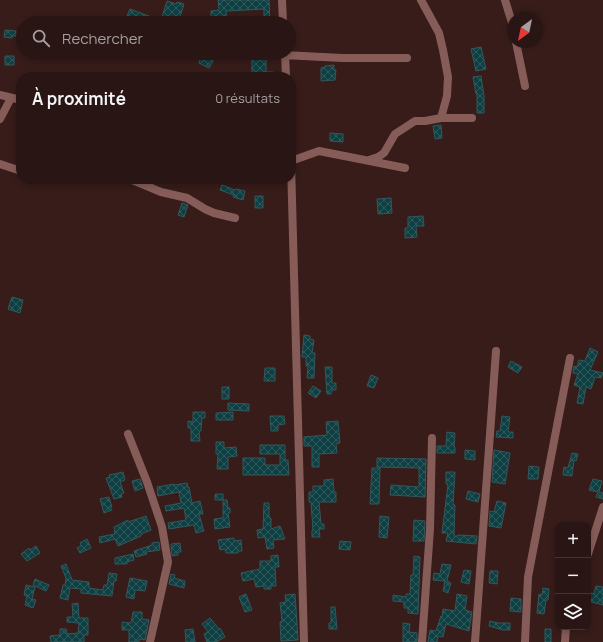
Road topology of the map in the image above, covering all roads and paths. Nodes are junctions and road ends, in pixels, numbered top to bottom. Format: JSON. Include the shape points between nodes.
{"nodes":[{"id":1,"x":282,"y":0,"type":"edge"},
{"id":2,"x":421,"y":0,"type":"edge"},
{"id":3,"x":505,"y":0,"type":"edge"},
{"id":4,"x":509,"y":12,"type":"edge"},
{"id":5,"x":283,"y":16,"type":"edge"},
{"id":6,"x":517,"y":48,"type":"edge"},
{"id":7,"x":296,"y":55,"type":"edge"},
{"id":8,"x":407,"y":58,"type":"dead end"},
{"id":9,"x":285,"y":60,"type":"edge"},
{"id":10,"x":286,"y":72,"type":"edge"},
{"id":11,"x":525,"y":86,"type":"dead end"},
{"id":12,"x":0,"y":95,"type":"edge"},
{"id":13,"x":11,"y":98,"type":"junction"},
{"id":14,"x":16,"y":99,"type":"edge"},
{"id":15,"x":441,"y":118,"type":"junction"},
{"id":16,"x":472,"y":118,"type":"dead end"},
{"id":17,"x":0,"y":120,"type":"edge"},
{"id":18,"x":296,"y":160,"type":"edge"},
{"id":19,"x":369,"y":160,"type":"junction"},
{"id":20,"x":0,"y":164,"type":"edge"},
{"id":21,"x":405,"y":168,"type":"dead end"},
{"id":22,"x":16,"y":169,"type":"edge"},
{"id":23,"x":142,"y":184,"type":"edge"},
{"id":24,"x":290,"y":184,"type":"edge"},
{"id":25,"x":235,"y":218,"type":"dead end"},
{"id":26,"x":496,"y":351,"type":"dead end"},
{"id":27,"x":570,"y":358,"type":"dead end"},
{"id":28,"x":128,"y":434,"type":"dead end"},
{"id":29,"x":432,"y":438,"type":"dead end"},
{"id":30,"x":603,"y":507,"type":"edge"},
{"id":31,"x":591,"y":545,"type":"edge"},
{"id":32,"x":566,"y":630,"type":"edge"},
{"id":33,"x":150,"y":642,"type":"edge"},
{"id":34,"x":304,"y":642,"type":"edge"},
{"id":35,"x":422,"y":642,"type":"edge"},
{"id":36,"x":475,"y":642,"type":"edge"},
{"id":37,"x":525,"y":642,"type":"edge"},
{"id":38,"x":565,"y":642,"type":"edge"}],
"edges":[{"from":1,"to":5,"type":"street"},
{"from":2,"to":15,"type":"street","via":[[439,33],[448,77],[447,96]]},
{"from":3,"to":4,"type":"street"},
{"from":6,"to":11,"type":"street"},
{"from":7,"to":8,"type":"street"},
{"from":9,"to":10,"type":"street"},
{"from":12,"to":13,"type":"street"},
{"from":13,"to":14,"type":"street"},
{"from":13,"to":17,"type":"street"},
{"from":15,"to":16,"type":"street"},
{"from":15,"to":19,"type":"street","via":[[415,121],[395,134],[384,153]]},
{"from":18,"to":19,"type":"street","via":[[319,151]]},
{"from":19,"to":21,"type":"street"},
{"from":20,"to":22,"type":"street"},
{"from":23,"to":25,"type":"street","via":[[187,198],[214,213]]},
{"from":24,"to":34,"type":"street"},
{"from":26,"to":36,"type":"street"},
{"from":27,"to":37,"type":"street","via":[[528,577]]},
{"from":28,"to":33,"type":"street","via":[[162,527],[168,562]]},
{"from":29,"to":35,"type":"street","via":[[430,529]]},
{"from":30,"to":31,"type":"street"},
{"from":32,"to":38,"type":"street"}]}
